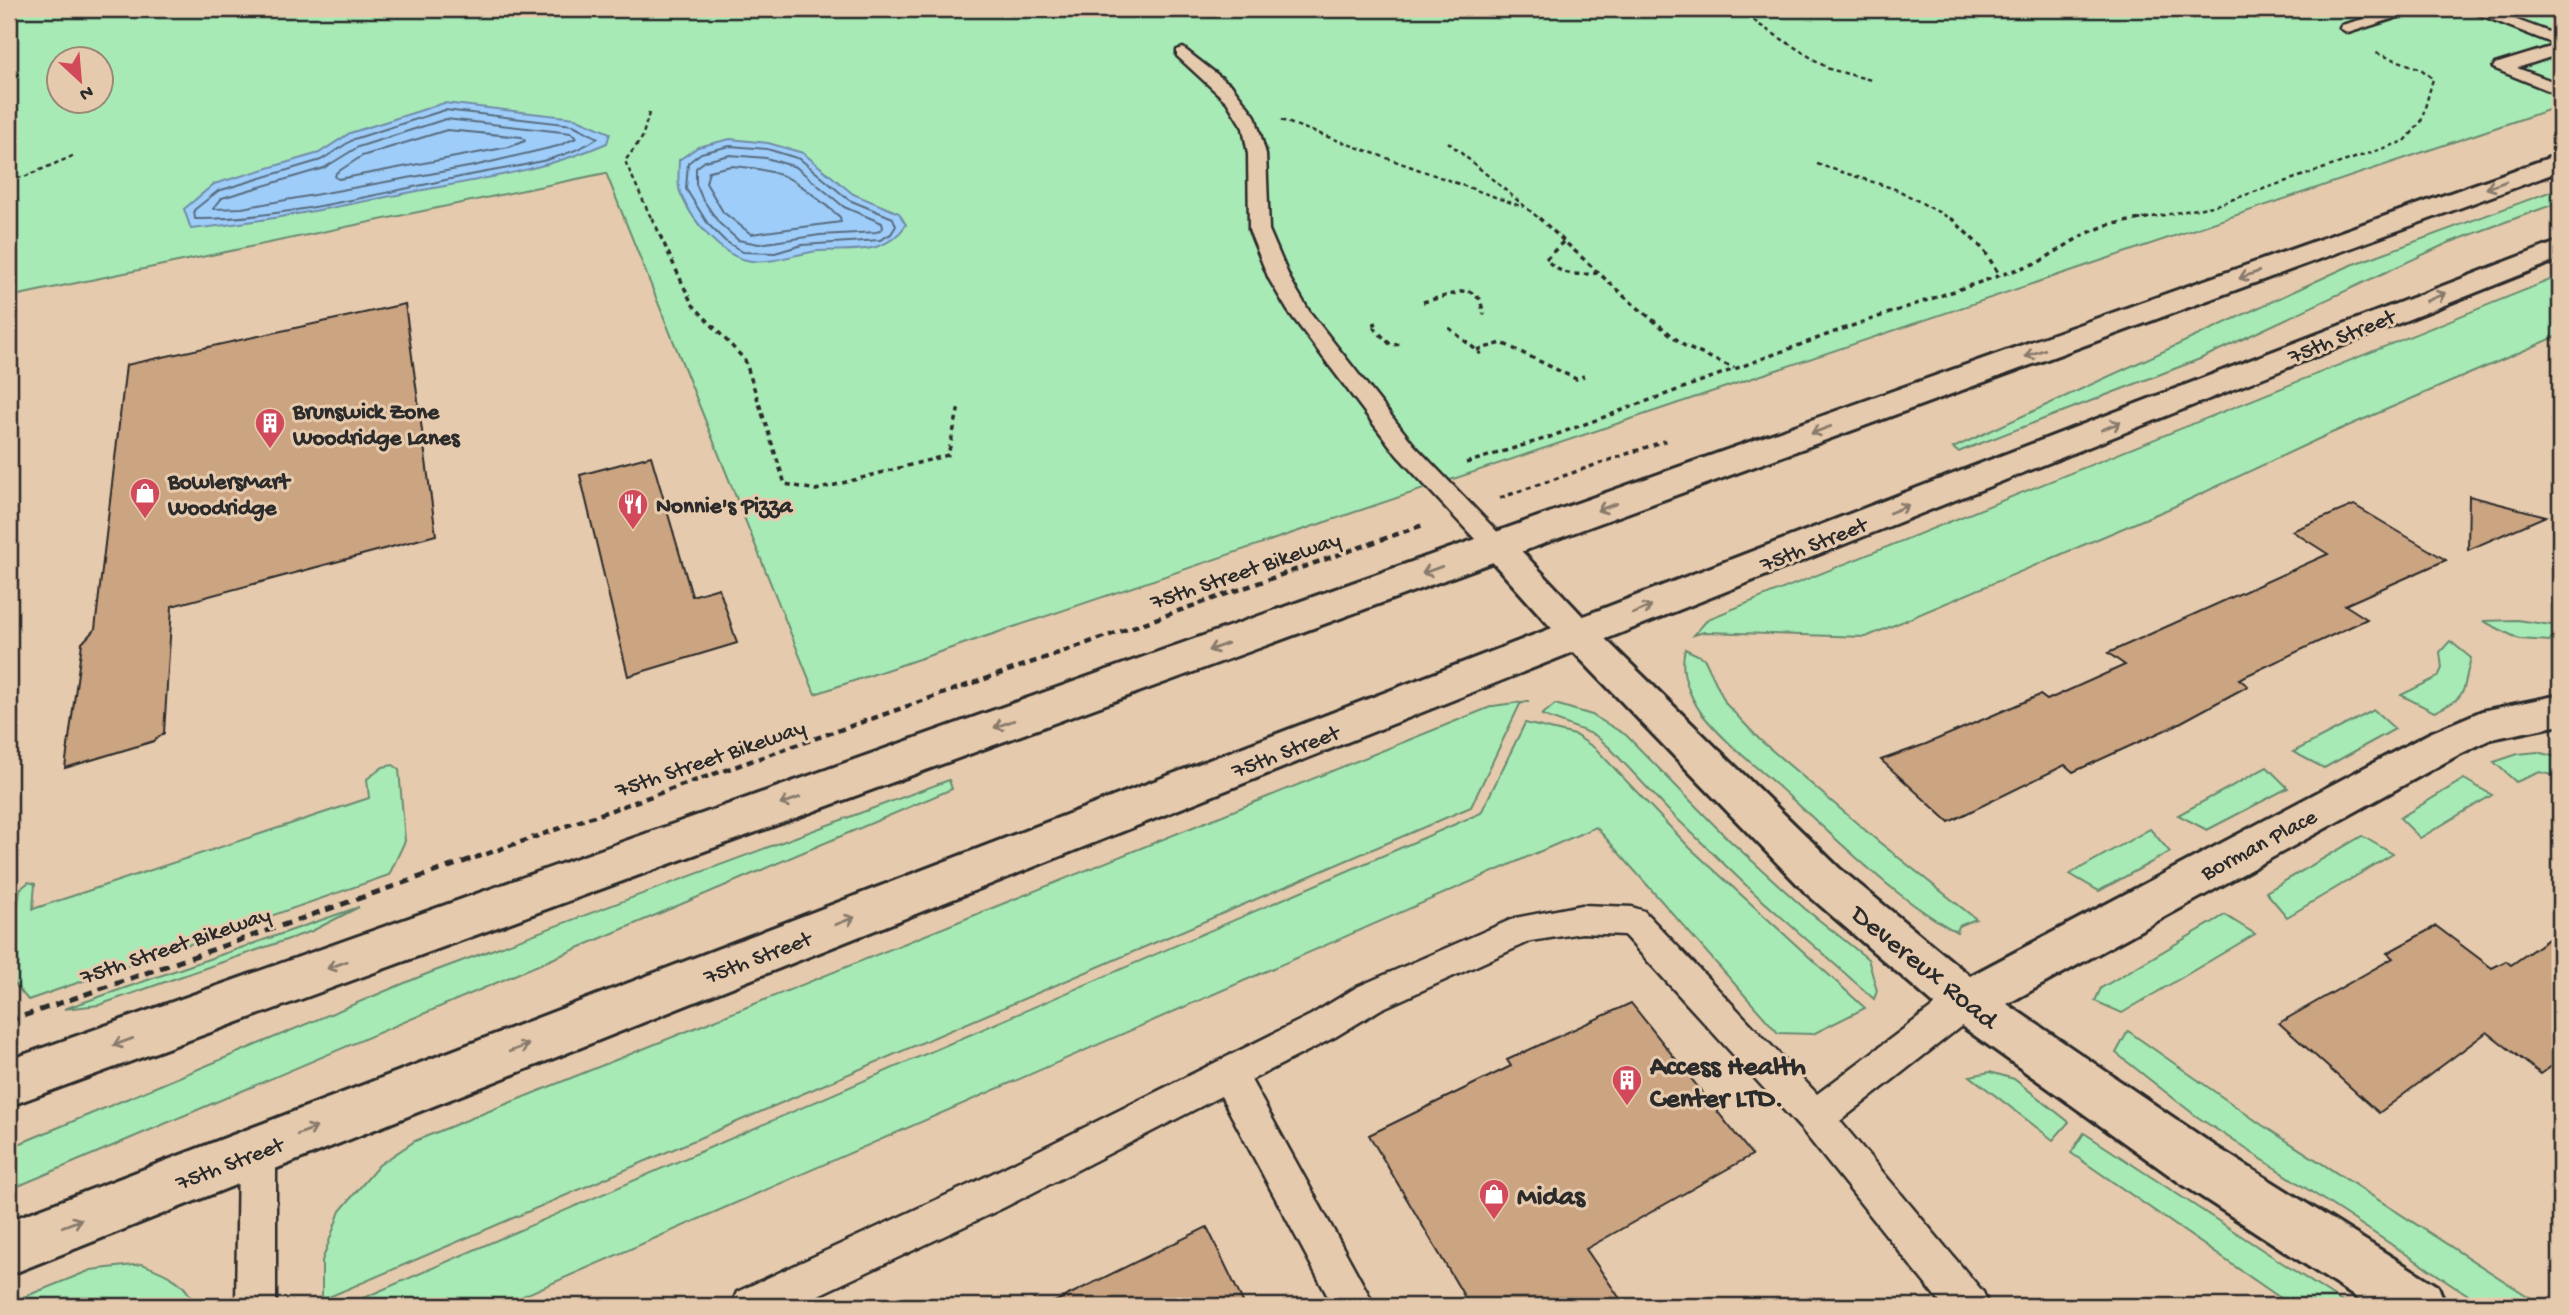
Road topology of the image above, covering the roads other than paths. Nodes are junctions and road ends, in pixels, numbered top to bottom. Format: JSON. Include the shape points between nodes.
{"nodes":[{"id":1,"x":2415,"y":9,"type":"edge"},
{"id":2,"x":2473,"y":9,"type":"edge"},
{"id":3,"x":2348,"y":28,"type":"road end"},
{"id":4,"x":2560,"y":41,"type":"edge"},
{"id":5,"x":2560,"y":50,"type":"edge"},
{"id":6,"x":1182,"y":52,"type":"dead end"},
{"id":7,"x":2560,"y":90,"type":"edge"},
{"id":8,"x":2560,"y":162,"type":"edge"},
{"id":9,"x":2560,"y":248,"type":"edge"},
{"id":10,"x":1497,"y":547,"type":"junction"},
{"id":11,"x":1579,"y":635,"type":"junction"},
{"id":12,"x":2560,"y":710,"type":"edge"},
{"id":13,"x":1966,"y":1002,"type":"junction"},
{"id":14,"x":1228,"y":1073,"type":"junction"},
{"id":15,"x":9,"y":1083,"type":"edge"},
{"id":16,"x":1815,"y":1118,"type":"junction"},
{"id":17,"x":257,"y":1150,"type":"junction"},
{"id":18,"x":9,"y":1248,"type":"edge"},
{"id":19,"x":256,"y":1306,"type":"edge"},
{"id":20,"x":751,"y":1306,"type":"edge"},
{"id":21,"x":1355,"y":1306,"type":"edge"},
{"id":22,"x":1969,"y":1306,"type":"edge"},
{"id":23,"x":2418,"y":1306,"type":"edge"}],
"edges":[{"from":1,"to":3,"type":"lane"},
{"from":2,"to":4,"type":"lane"},
{"from":5,"to":7,"type":"lane","via":[[2501,68]]},
{"from":6,"to":10,"type":"lane","via":[[1240,108],[1252,128],[1258,160],[1257,222],[1285,291],[1306,326],[1427,475]]},
{"from":8,"to":10,"type":"main road","one_way":true},
{"from":11,"to":9,"type":"main road","name":"75th Street","one_way":true},
{"from":10,"to":11,"type":"main road","name":"Devereux Road"},
{"from":10,"to":15,"type":"main road","one_way":true},
{"from":11,"to":13,"type":"main road","name":"Devereux Road","via":[[1823,881]]},
{"from":17,"to":11,"type":"main road","name":"75th Street","one_way":true},
{"from":12,"to":13,"type":"main road","name":"Borman Place","via":[[2482,726],[2441,746]]},
{"from":13,"to":16,"type":"lane"},
{"from":13,"to":23,"type":"main road","name":"Devereux Road","via":[[2197,1164]]},
{"from":14,"to":16,"type":"lane","via":[[1369,998],[1527,928],[1581,919],[1632,920]]},
{"from":14,"to":20,"type":"lane","via":[[989,1195]]},
{"from":14,"to":21,"type":"lane"},
{"from":16,"to":22,"type":"lane"},
{"from":18,"to":17,"type":"main road","name":"75th Street","one_way":true},
{"from":17,"to":19,"type":"lane"}]}
